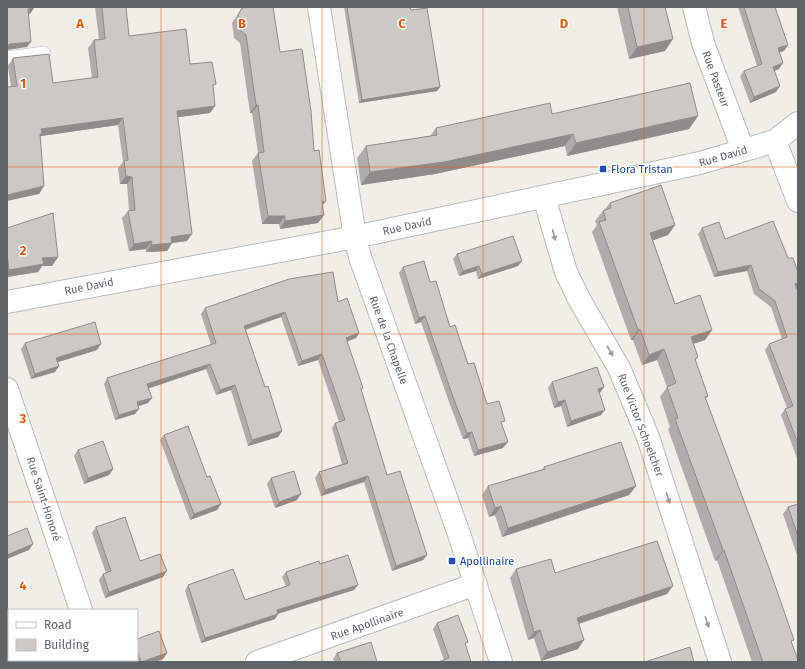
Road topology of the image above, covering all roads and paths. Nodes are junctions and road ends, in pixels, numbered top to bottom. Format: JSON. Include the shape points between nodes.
{"nodes":[{"id":1,"x":319,"y":7,"type":"edge"},
{"id":2,"x":694,"y":7,"type":"edge"},
{"id":3,"x":44,"y":53,"type":"edge"},
{"id":4,"x":7,"y":58,"type":"edge"},
{"id":5,"x":798,"y":123,"type":"edge"},
{"id":6,"x":775,"y":141,"type":"junction"},
{"id":7,"x":743,"y":150,"type":"junction"},
{"id":8,"x":544,"y":197,"type":"junction"},
{"id":9,"x":798,"y":201,"type":"edge"},
{"id":10,"x":355,"y":237,"type":"junction"},
{"id":11,"x":7,"y":302,"type":"edge"},
{"id":12,"x":7,"y":389,"type":"edge"},
{"id":13,"x":476,"y":584,"type":"junction"},
{"id":14,"x":81,"y":609,"type":"edge"},
{"id":15,"x":257,"y":662,"type":"edge"},
{"id":16,"x":501,"y":662,"type":"edge"},
{"id":17,"x":720,"y":662,"type":"edge"}],
"edges":[{"from":1,"to":10,"type":"street","name":"Rue de la Chapelle"},
{"from":2,"to":7,"type":"street","name":"Rue Pasteur","via":[[703,43]]},
{"from":3,"to":4,"type":"lane"},
{"from":5,"to":6,"type":"street","name":"Rue David"},
{"from":6,"to":7,"type":"street","name":"Rue David"},
{"from":6,"to":9,"type":"street"},
{"from":7,"to":8,"type":"street","name":"Rue David","via":[[700,163]]},
{"from":8,"to":10,"type":"street","name":"Rue David"},
{"from":8,"to":17,"type":"street","name":"Rue Victor Schoelcher","one_way":true,"via":[[566,272],[619,368],[648,437]]},
{"from":10,"to":11,"type":"street","name":"Rue David"},
{"from":10,"to":13,"type":"street","name":"Rue de la Chapelle"},
{"from":12,"to":14,"type":"street","name":"Rue Saint-Honoré"},
{"from":13,"to":15,"type":"street","name":"Rue Apollinaire"},
{"from":13,"to":16,"type":"street","name":"Rue de la Chapelle"}]}
